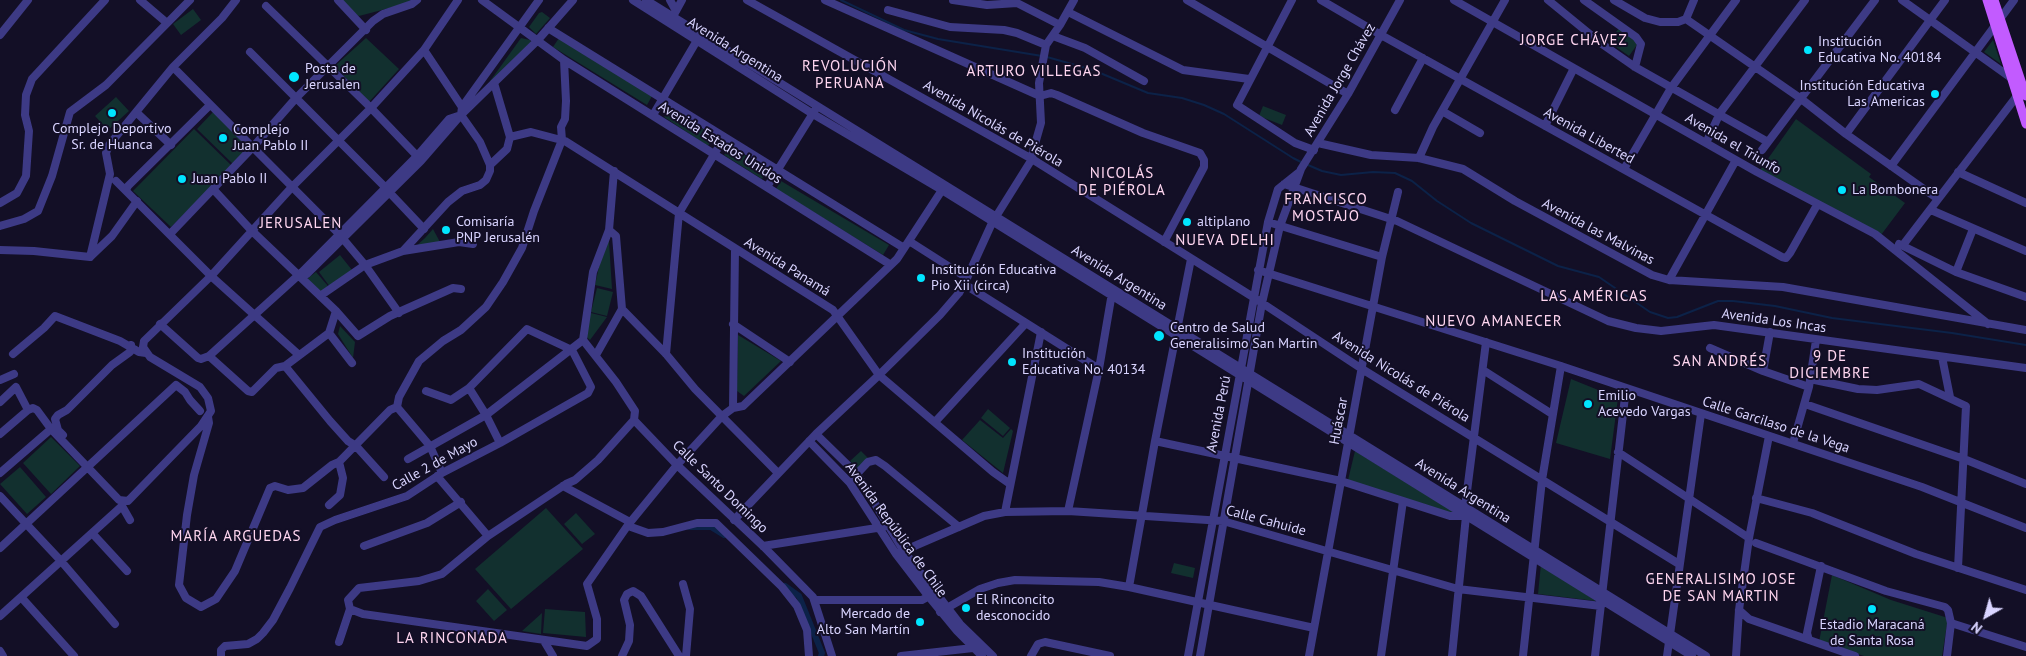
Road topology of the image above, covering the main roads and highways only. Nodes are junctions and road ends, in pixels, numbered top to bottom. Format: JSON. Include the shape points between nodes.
{"nodes":[{"id":1,"x":1987,"y":0,"type":"edge"},
{"id":2,"x":1994,"y":0,"type":"edge"},
{"id":3,"x":1998,"y":23,"type":"junction"},
{"id":4,"x":2025,"y":86,"type":"edge"},
{"id":5,"x":2021,"y":96,"type":"edge"},
{"id":6,"x":2026,"y":124,"type":"edge"}],
"edges":[{"from":1,"to":3,"type":"main road"},
{"from":2,"to":3,"type":"main road"},
{"from":3,"to":4,"type":"main road"},
{"from":3,"to":5,"type":"main road","via":[[2012,79]]},
{"from":4,"to":5,"type":"main road"},
{"from":5,"to":6,"type":"main road"}]}
